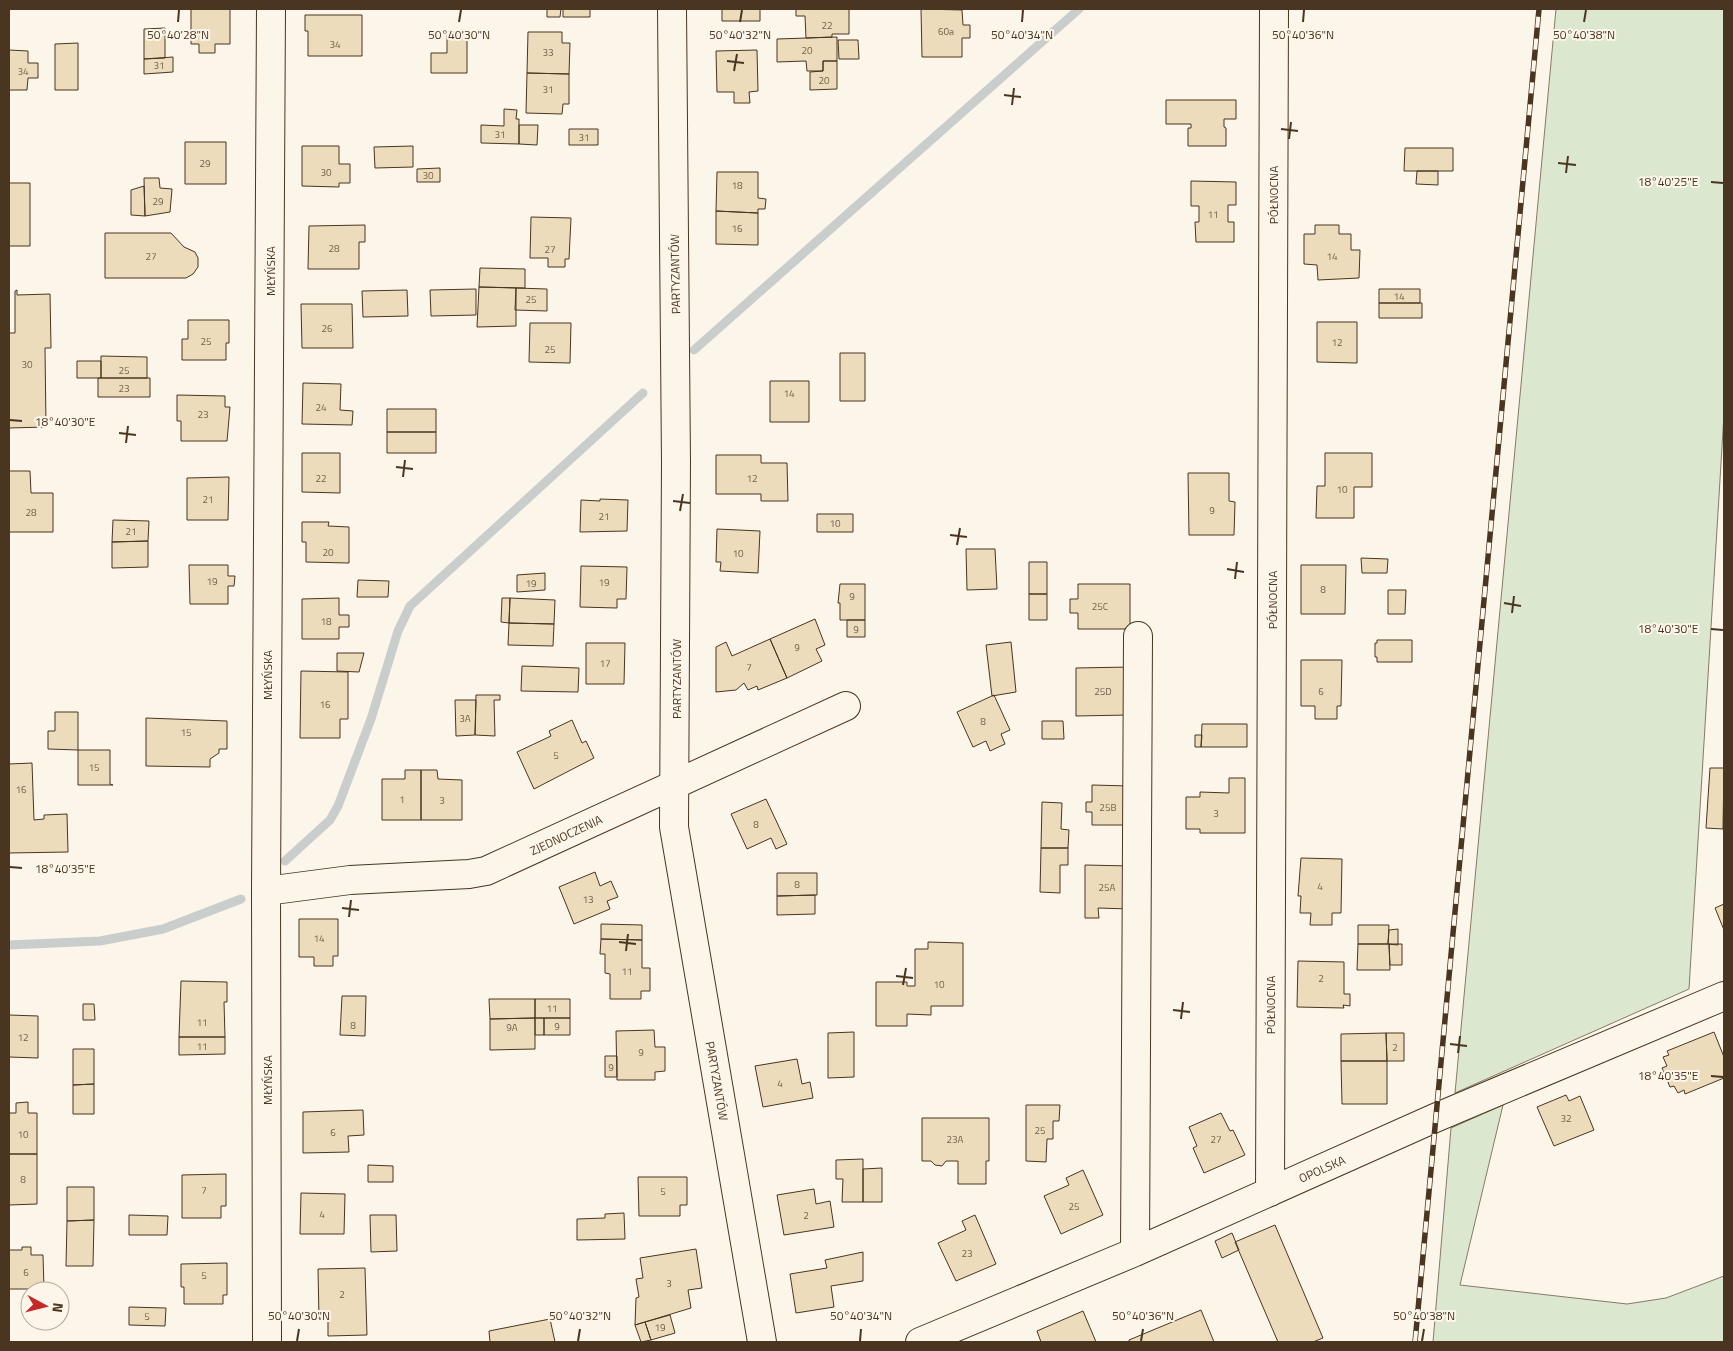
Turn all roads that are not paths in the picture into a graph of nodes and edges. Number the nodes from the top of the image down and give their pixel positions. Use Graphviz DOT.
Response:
graph roads {
  1 [pos="271,9"];
  2 [pos="672,9"];
  3 [pos="1274,9"];
  4 [pos="1138,636"];
  5 [pos="846,706"];
  6 [pos="673,786"];
  7 [pos="266,891"];
  8 [pos="1724,996"];
  9 [pos="1270,1192"];
  10 [pos="1136,1252"];
  11 [pos="267,1342"];
  12 [pos="762,1342"];
  13 [pos="920,1342"];
  1 -- 7 [label="street, MŁYŃSKA"];
  2 -- 6 [label="street, PARTYZANTÓW"];
  3 -- 9 [label="street, PÓŁNOCNA"];
  4 -- 10 [label="street"];
  5 -- 6 [label="street, ZJEDNOCZENIA"];
  6 -- 7 [label="street, ZJEDNOCZENIA"];
  6 -- 12 [label="street, PARTYZANTÓW"];
  7 -- 11 [label="street, MŁYŃSKA"];
  8 -- 9 [label="street, OPOLSKA"];
  9 -- 10 [label="street, OPOLSKA"];
  10 -- 13 [label="street, OPOLSKA"];
}
